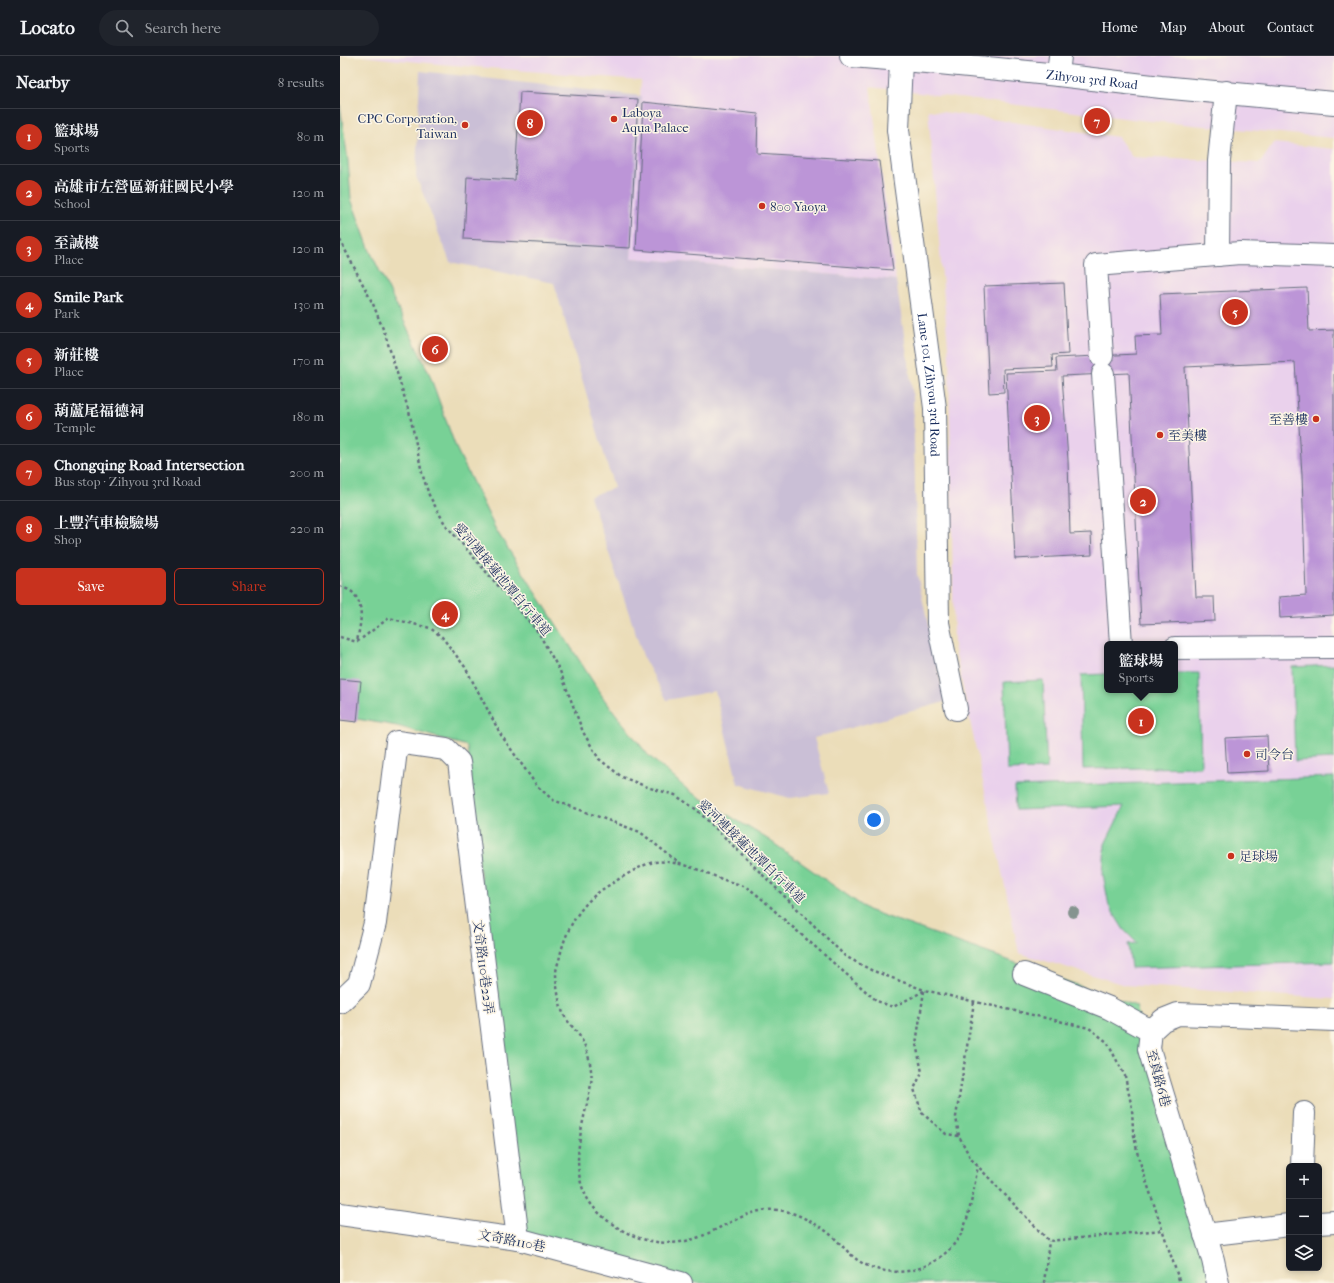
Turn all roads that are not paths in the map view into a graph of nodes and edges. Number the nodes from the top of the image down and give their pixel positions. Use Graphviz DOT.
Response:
graph roads {
  1 [pos="851,56"];
  2 [pos="901,61"];
  3 [pos="1059,65"];
  4 [pos="1226,92"];
  5 [pos="1334,103"];
  6 [pos="1218,254"];
  7 [pos="1334,256"];
  8 [pos="1121,641"];
  9 [pos="1334,647"];
  10 [pos="1178,648"];
  11 [pos="956,709"];
  12 [pos="1024,974"];
  13 [pos="340,1002"];
  14 [pos="1334,1020"];
  15 [pos="1151,1031"];
  16 [pos="1304,1112"];
  17 [pos="1302,1163"];
  18 [pos="340,1214"];
  19 [pos="1322,1222"];
  20 [pos="1334,1222"];
  21 [pos="1286,1225"];
  22 [pos="1205,1235"];
  23 [pos="518,1239"];
  24 [pos="681,1283"];
  25 [pos="1218,1283"];
  1 -- 2 [label="street, Zihyou 3rd Road"];
  2 -- 3 [label="street, Zihyou 3rd Road"];
  2 -- 11 [label="street, Lane 101, Zihyou 3rd Road"];
  3 -- 4 [label="street, Zihyou 3rd Road"];
  4 -- 5 [label="street, Zihyou 3rd Road"];
  4 -- 6 [label="street"];
  6 -- 7 [label="street"];
  6 -- 8 [label="street"];
  9 -- 10 [label="street"];
  12 -- 15 [label="street"];
  13 -- 23 [label="street, 文奇路110巷22弄"];
  14 -- 15 [label="street, 至真路6巷"];
  15 -- 22 [label="street, 至真路6巷"];
  16 -- 17 [label="street"];
  18 -- 23 [label="street, 文奇路110巷"];
  19 -- 20 [label="street"];
  21 -- 22 [label="street"];
  22 -- 25 [label="street, 至真路6巷"];
  23 -- 24 [label="street, 文奇路110巷"];
}
